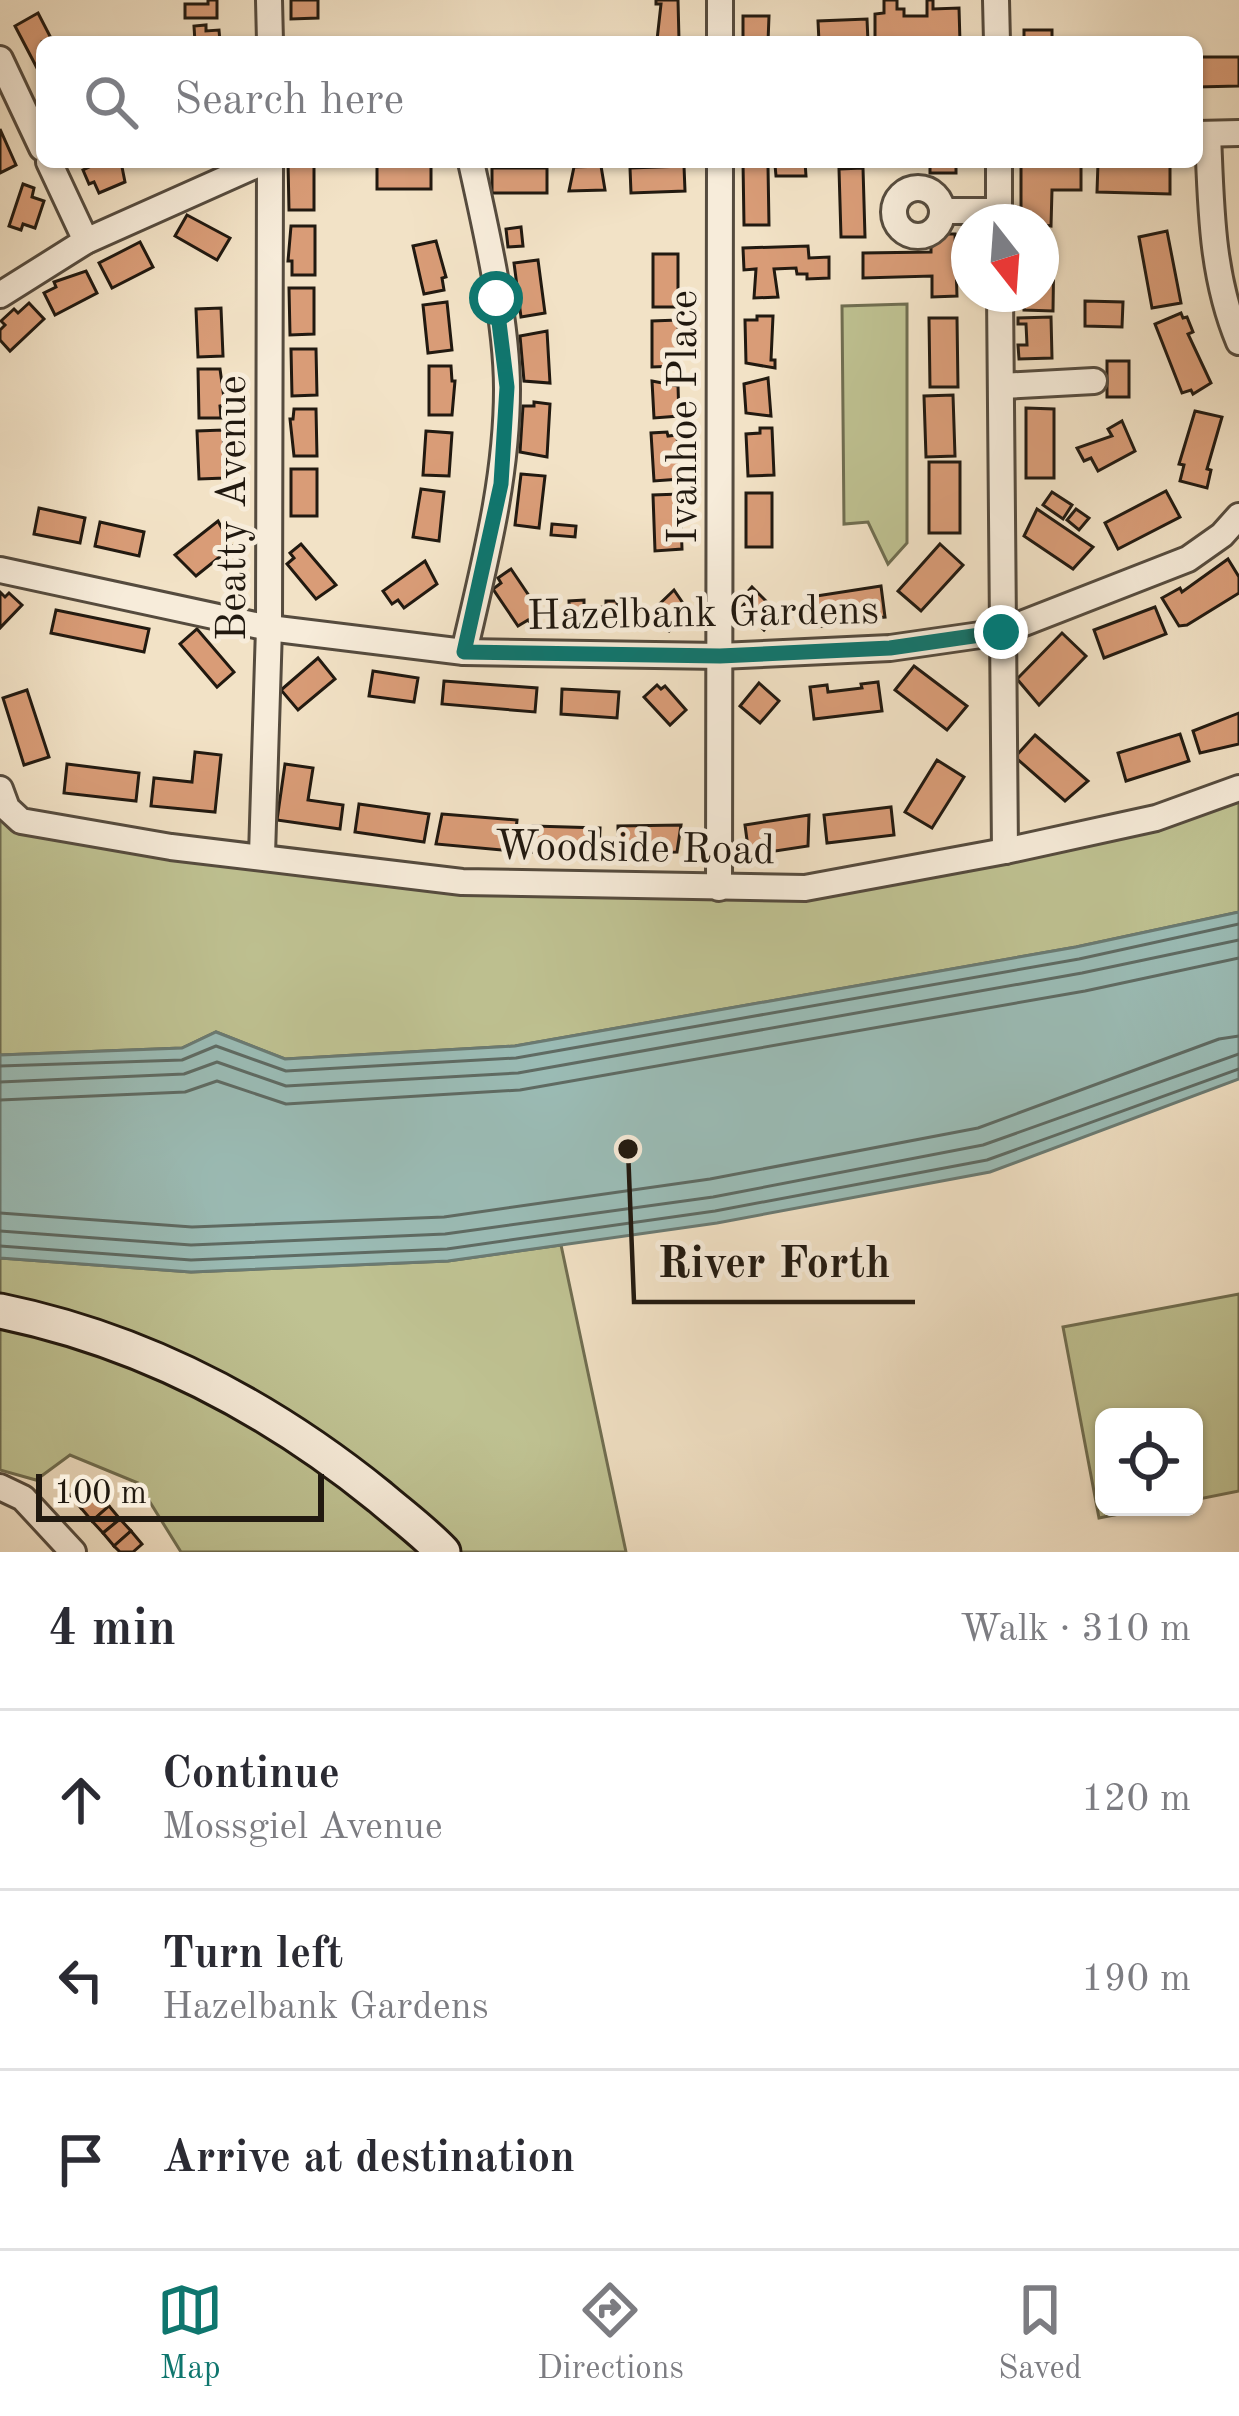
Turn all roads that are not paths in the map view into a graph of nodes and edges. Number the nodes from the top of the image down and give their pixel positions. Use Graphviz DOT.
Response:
graph roads {
  1 [pos="269,0"];
  2 [pos="720,0"];
  3 [pos="996,0"];
  4 [pos="270,36"];
  5 [pos="720,36"];
  6 [pos="997,36"];
  7 [pos="0,59"];
  8 [pos="1203,134"];
  9 [pos="1239,134"];
  10 [pos="36,135"];
  11 [pos="1203,144"];
  12 [pos="52,168"];
  13 [pos="253,168"];
  14 [pos="267,168"];
  15 [pos="472,168"];
  16 [pos="720,168"];
  17 [pos="999,168"];
  18 [pos="999,204"];
  19 [pos="943,211"];
  20 [pos="951,212"];
  21 [pos="86,241"];
  22 [pos="0,295"];
  23 [pos="1000,312"];
  24 [pos="1239,342"];
  25 [pos="1094,381"];
  26 [pos="1002,386"];
  27 [pos="1239,516"];
  28 [pos="0,570"];
  29 [pos="269,628"];
  30 [pos="1001,632"];
  31 [pos="464,652"];
  32 [pos="720,656"];
  33 [pos="1239,788"];
  34 [pos="0,789"];
  35 [pos="1005,851"];
  36 [pos="262,855"];
  37 [pos="719,888"];
  38 [pos="0,1311"];
  39 [pos="0,1487"];
  40 [pos="73,1552"];
  41 [pos="443,1552"];
  1 -- 4 [label="street"];
  2 -- 5 [label="street"];
  3 -- 6 [label="street"];
  7 -- 10 [label="street"];
  8 -- 9 [label="street"];
  11 -- 24 [label="street"];
  12 -- 21 [label="street"];
  13 -- 21 [label="street"];
  14 -- 29 [label="street, Beatty Avenue"];
  15 -- 31 [label="street"];
  16 -- 32 [label="street, Ivanhoe Place"];
  17 -- 18 [label="street"];
  19 -- 20 [label="street"];
  21 -- 22 [label="street"];
  23 -- 26 [label="street"];
  25 -- 26 [label="street"];
  26 -- 30 [label="street"];
  27 -- 30 [label="street, Hazelbank Gardens"];
  28 -- 29 [label="street, Hazelbank Gardens"];
  29 -- 31 [label="street, Hazelbank Gardens"];
  29 -- 36 [label="street, Beatty Avenue"];
  30 -- 32 [label="street, Hazelbank Gardens"];
  30 -- 35 [label="street"];
  31 -- 32 [label="street, Hazelbank Gardens"];
  32 -- 37 [label="street, Ivanhoe Place"];
  33 -- 35 [label="street, Woodside Road"];
  34 -- 36 [label="street, Woodside Road"];
  35 -- 37 [label="street, Woodside Road"];
  36 -- 37 [label="street, Woodside Road"];
  38 -- 41 [label="main road"];
  39 -- 40 [label="street"];
}
